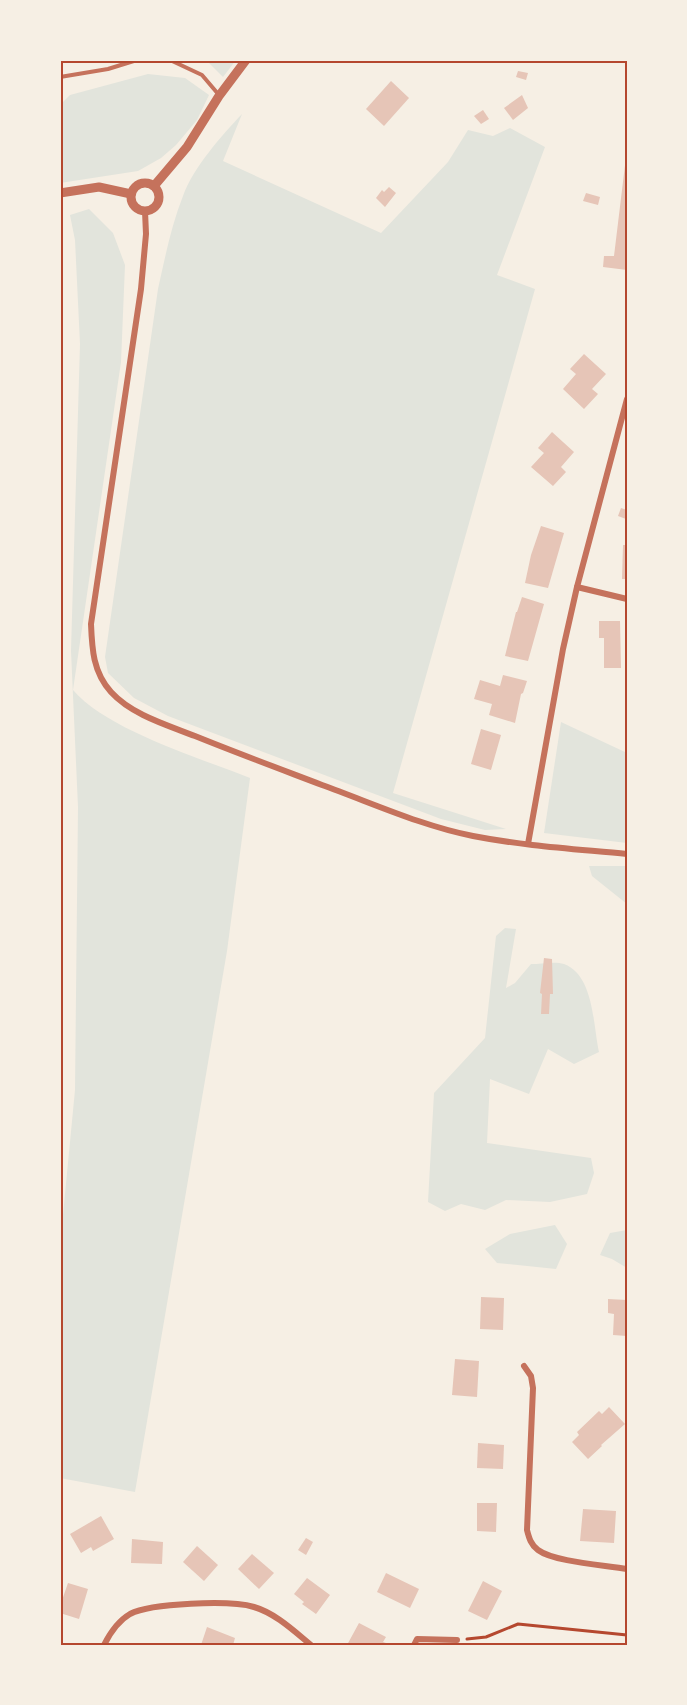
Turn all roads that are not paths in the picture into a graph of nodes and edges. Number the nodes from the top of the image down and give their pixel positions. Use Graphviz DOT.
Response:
graph roads {
  1 [pos="137,60"];
  2 [pos="170,60"];
  3 [pos="246,60"];
  4 [pos="60,78"];
  5 [pos="219,96"];
  6 [pos="154,186"];
  7 [pos="60,193"];
  8 [pos="131,194"];
  9 [pos="145,211"];
  10 [pos="627,399"];
  11 [pos="576,587"];
  12 [pos="627,599"];
  13 [pos="528,844"];
  14 [pos="627,854"];
  15 [pos="524,1366"];
  16 [pos="627,1569"];
  17 [pos="457,1640"];
  18 [pos="104,1645"];
  19 [pos="311,1645"];
  20 [pos="414,1645"];
  1 -- 4 [label="lane"];
  2 -- 5 [label="lane"];
  3 -- 5 [label="street"];
  5 -- 6 [label="street"];
  6 -- 8 [label="street"];
  6 -- 9 [label="street"];
  7 -- 8 [label="street"];
  8 -- 9 [label="street"];
  9 -- 13 [label="street"];
  10 -- 11 [label="street"];
  11 -- 12 [label="street"];
  11 -- 13 [label="street"];
  13 -- 14 [label="street"];
  15 -- 16 [label="street"];
  17 -- 20 [label="street"];
  18 -- 19 [label="street"];
}
